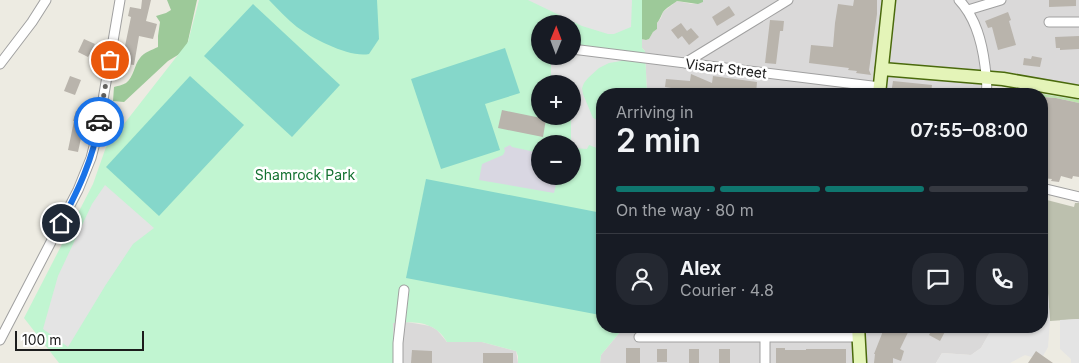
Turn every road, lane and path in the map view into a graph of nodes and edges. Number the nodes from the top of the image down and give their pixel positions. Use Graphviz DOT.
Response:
graph roads {
  1 [pos="46,0"];
  2 [pos="120,0"];
  3 [pos="788,0"];
  4 [pos="889,0"];
  5 [pos="959,0"];
  6 [pos="1002,0"];
  7 [pos="968,10"];
  8 [pos="1049,22"];
  9 [pos="1079,22"];
  10 [pos="581,49"];
  11 [pos="685,62"];
  12 [pos="0,64"];
  13 [pos="882,69"];
  14 [pos="987,78"];
  15 [pos="865,88"];
  16 [pos="879,88"];
  17 [pos="986,88"];
  18 [pos="1079,92"];
  19 [pos="1048,189"];
  20 [pos="1079,197"];
  21 [pos="404,290"];
  22 [pos="839,333"];
  23 [pos="858,333"];
  24 [pos="639,336"];
  25 [pos="765,337"];
  26 [pos="0,340"];
  27 [pos="398,363"];
  28 [pos="765,363"];
  29 [pos="860,363"];
  1 -- 12 [label="street"];
  2 -- 26 [label="street"];
  3 -- 11 [label="street"];
  4 -- 13 [label="street"];
  5 -- 7 [label="street"];
  6 -- 7 [label="street"];
  7 -- 14 [label="street"];
  8 -- 9 [label="street"];
  10 -- 11 [label="street, Visart Street"];
  11 -- 15 [label="street, Visart Street"];
  13 -- 14 [label="street"];
  13 -- 16 [label="street"];
  14 -- 17 [label="street"];
  14 -- 18 [label="street"];
  19 -- 20 [label="street"];
  21 -- 27 [label="street"];
  22 -- 25 [label="street"];
  23 -- 29 [label="street"];
  24 -- 25 [label="street"];
  25 -- 28 [label="street"];
}
